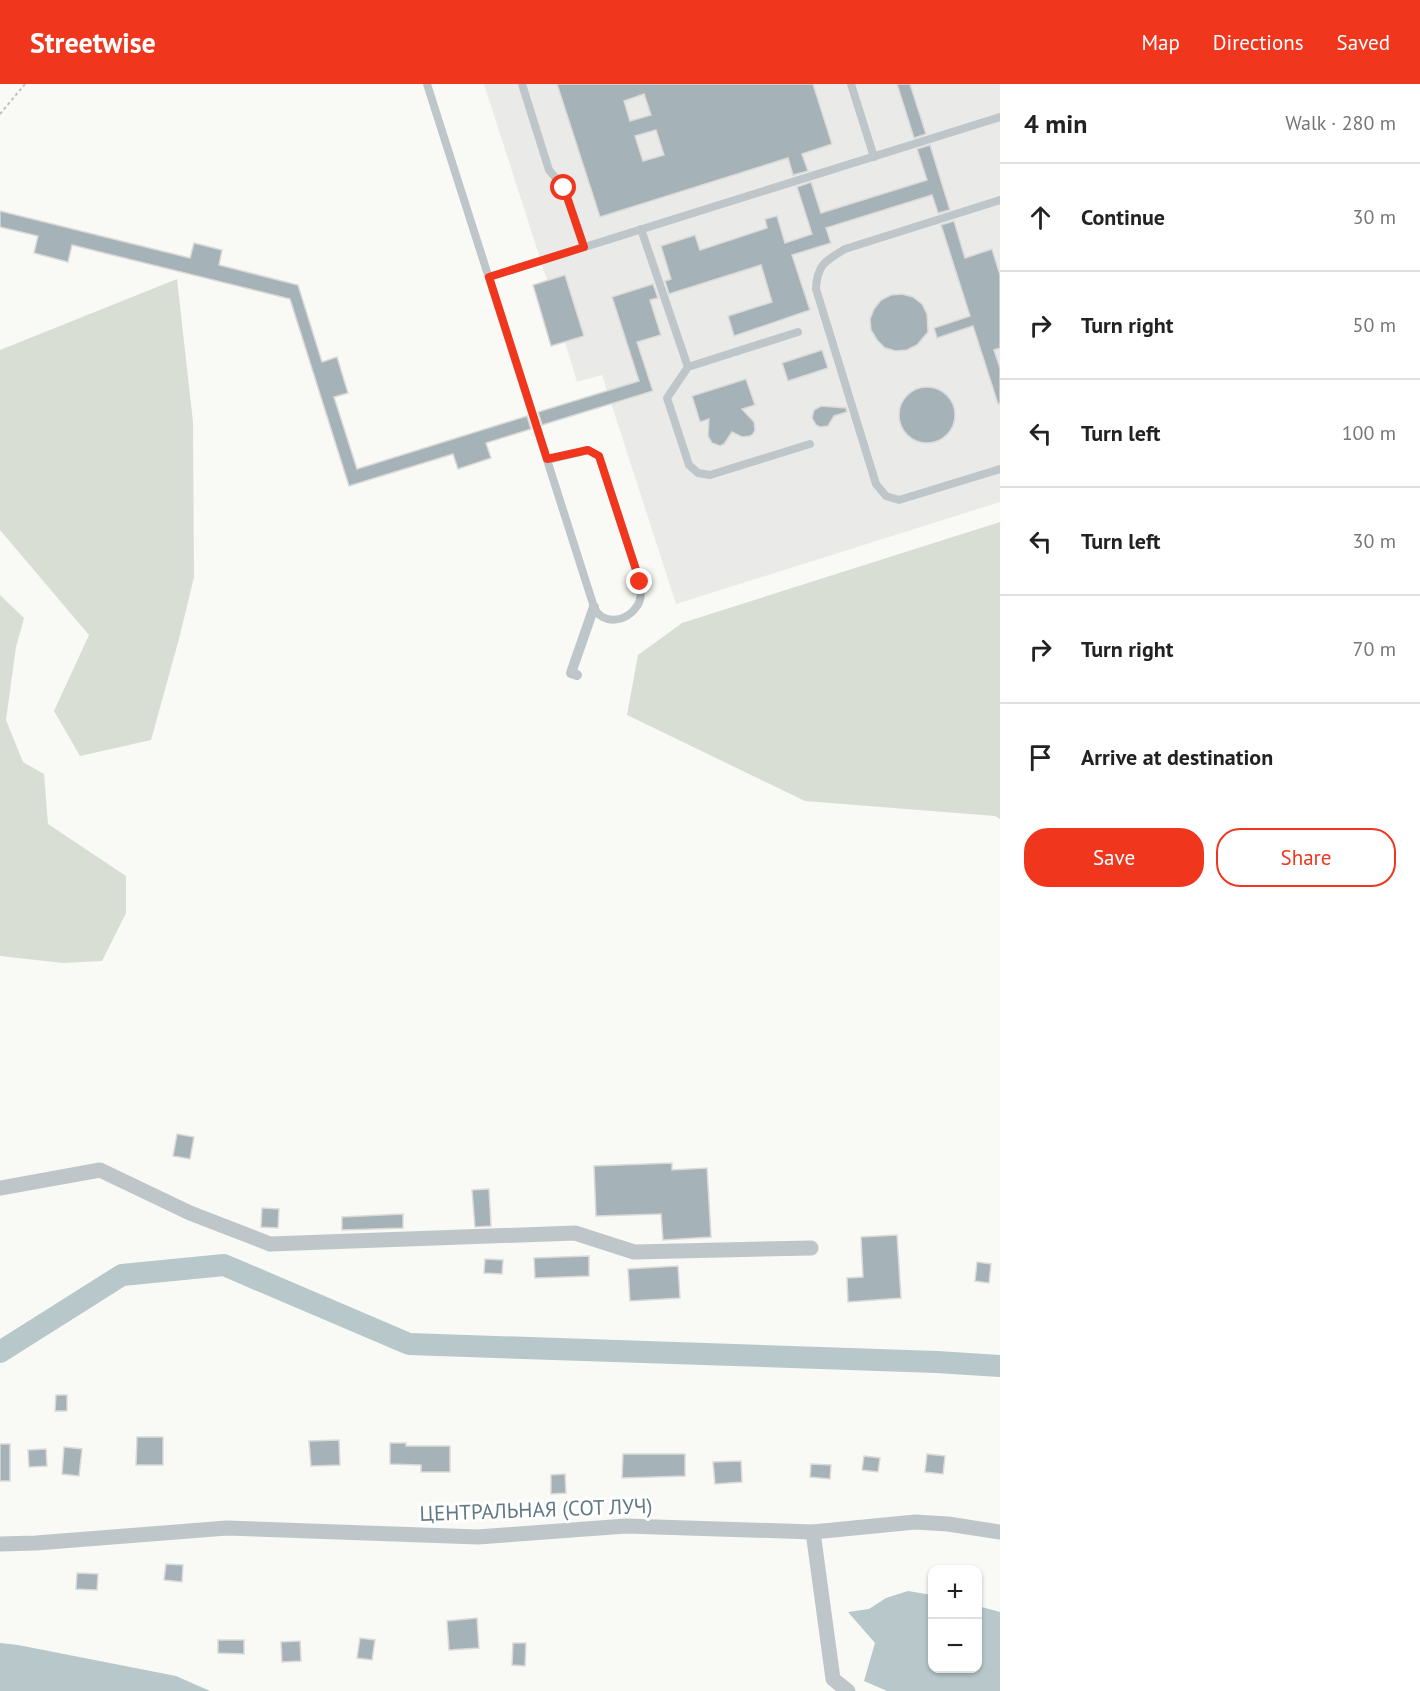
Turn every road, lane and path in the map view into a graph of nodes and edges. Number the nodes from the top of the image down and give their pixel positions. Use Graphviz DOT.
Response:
graph roads {
  1 [pos="25,84"];
  2 [pos="427,84"];
  3 [pos="522,84"];
  4 [pos="851,84"];
  5 [pos="0,114"];
  6 [pos="1000,117"];
  7 [pos="874,157"];
  8 [pos="1000,200"];
  9 [pos="641,230"];
  10 [pos="584,247"];
  11 [pos="489,277"];
  12 [pos="798,332"];
  13 [pos="688,367"];
  14 [pos="810,444"];
  15 [pos="547,459"];
  16 [pos="1000,469"];
  17 [pos="594,607"];
  18 [pos="577,675"];
  19 [pos="0,1188"];
  20 [pos="811,1248"];
  21 [pos="813,1532"];
  22 [pos="1000,1532"];
  23 [pos="0,1544"];
  24 [pos="848,1691"];
  1 -- 5 [label="path"];
  2 -- 11 [label="lane"];
  3 -- 10 [label="lane"];
  4 -- 7 [label="lane"];
  6 -- 7 [label="lane"];
  7 -- 9 [label="lane"];
  8 -- 16 [label="lane"];
  9 -- 10 [label="lane"];
  9 -- 13 [label="lane"];
  10 -- 11 [label="lane"];
  11 -- 15 [label="lane"];
  12 -- 13 [label="lane"];
  13 -- 14 [label="lane"];
  15 -- 17 [label="lane"];
  15 -- 17 [label="lane"];
  17 -- 18 [label="street"];
  19 -- 20 [label="street"];
  21 -- 22 [label="street, ЦЕНТРАЛЬНАЯ (СОТ ЛУЧ)"];
  21 -- 23 [label="street, ЦЕНТРАЛЬНАЯ (СОТ ЛУЧ)"];
  21 -- 24 [label="street"];
}
